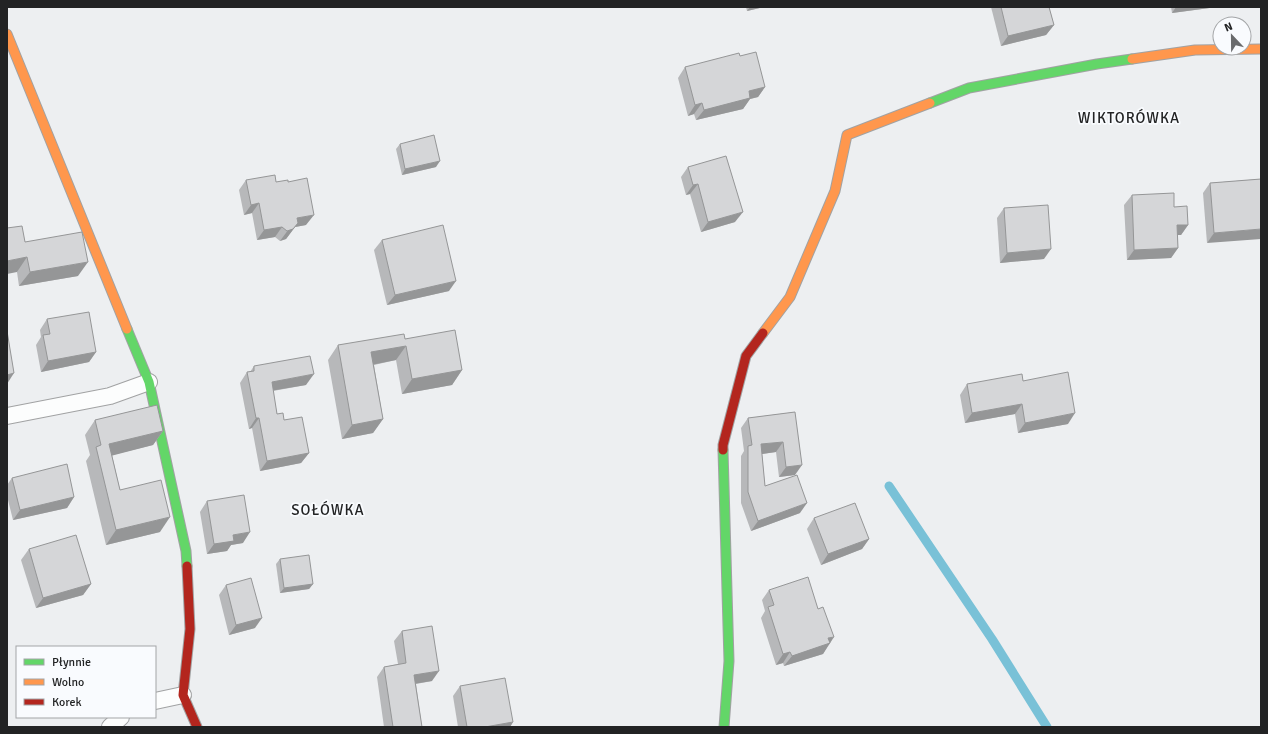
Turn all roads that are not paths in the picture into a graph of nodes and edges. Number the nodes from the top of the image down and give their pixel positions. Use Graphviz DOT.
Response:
graph roads {
  1 [pos="7,34"];
  2 [pos="1261,49"];
  3 [pos="149,382"];
  4 [pos="7,416"];
  5 [pos="183,695"];
  6 [pos="156,700"];
  7 [pos="120,718"];
  8 [pos="110,727"];
  9 [pos="197,727"];
  10 [pos="724,727"];
  1 -- 3 [label="street"];
  2 -- 10 [label="street"];
  3 -- 4 [label="lane"];
  3 -- 5 [label="street"];
  5 -- 6 [label="lane"];
  5 -- 9 [label="street"];
  7 -- 8 [label="lane"];
}
